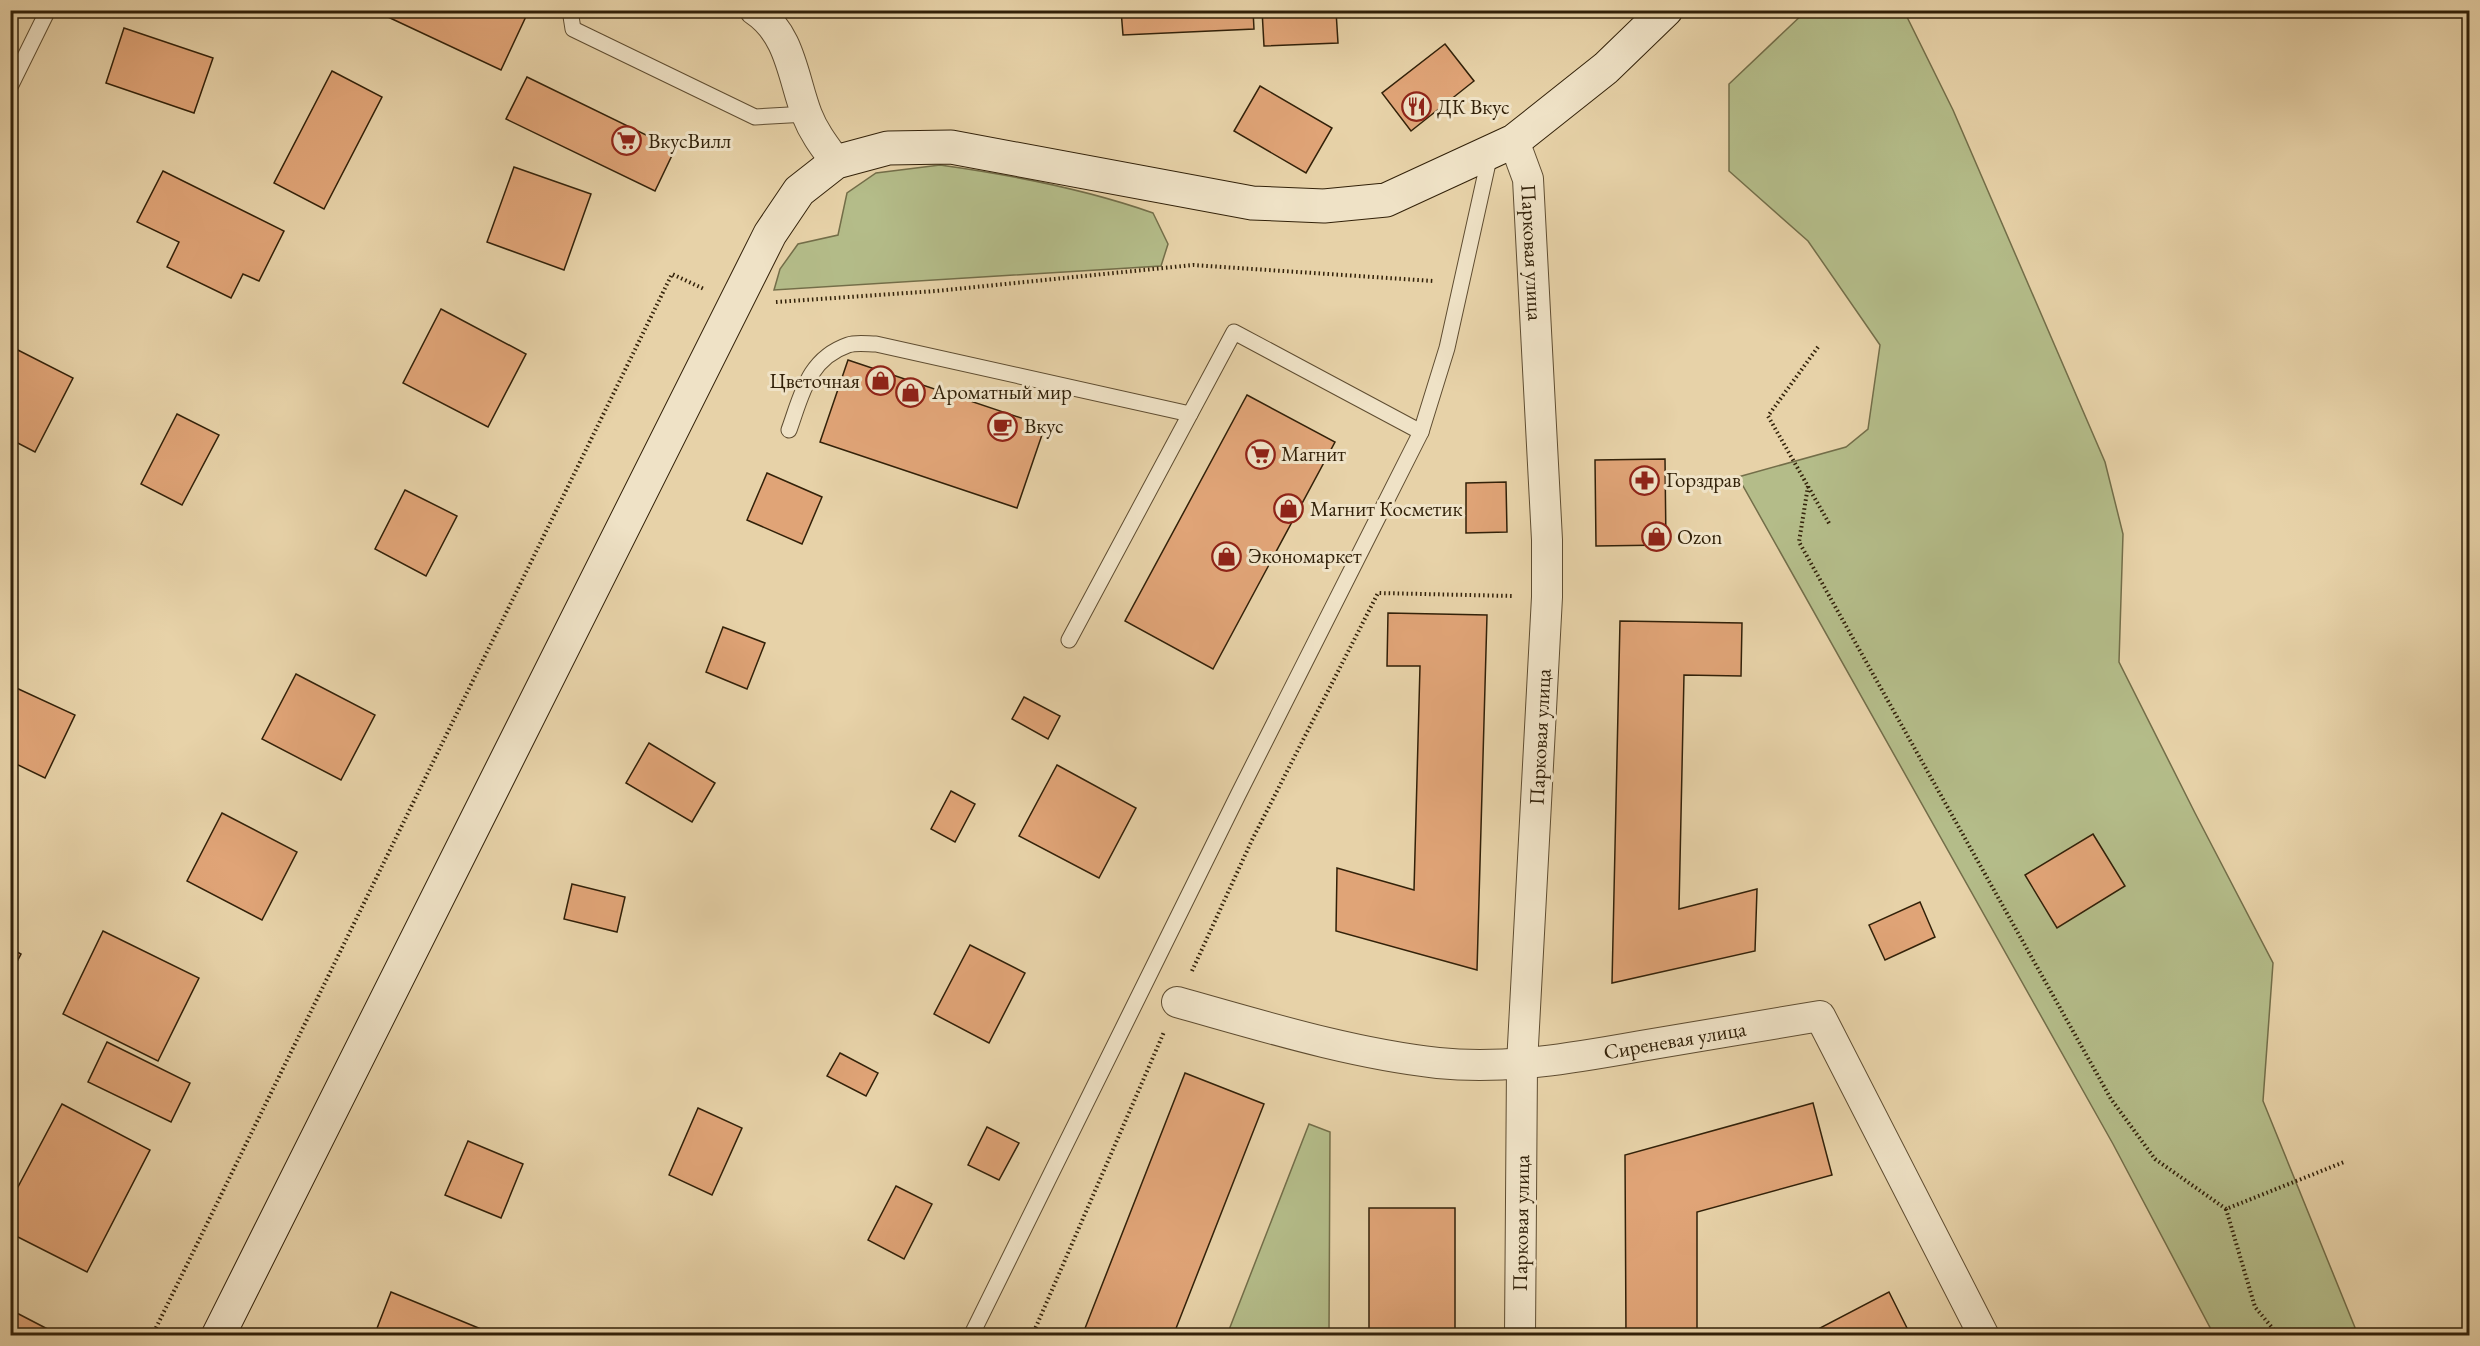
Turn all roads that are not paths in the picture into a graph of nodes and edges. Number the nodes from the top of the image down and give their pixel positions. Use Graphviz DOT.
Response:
graph roads {
  1 [pos="48,10"];
  2 [pos="570,10"];
  3 [pos="755,10"];
  4 [pos="1666,10"];
  5 [pos="10,87"];
  6 [pos="807,114"];
  7 [pos="1502,147"];
  8 [pos="836,162"];
  9 [pos="1190,414"];
  10 [pos="789,430"];
  11 [pos="1421,432"];
  12 [pos="1069,640"];
  13 [pos="1178,1002"];
  14 [pos="1522,1064"];
  15 [pos="218,1335"];
  16 [pos="971,1335"];
  17 [pos="1520,1335"];
  18 [pos="1984,1335"];
  1 -- 5 [label="lane"];
  2 -- 6 [label="lane"];
  3 -- 6 [label="street"];
  4 -- 7 [label="street"];
  6 -- 8 [label="street"];
  7 -- 8 [label="street"];
  7 -- 11 [label="lane"];
  7 -- 14 [label="street, Парковая улица"];
  8 -- 15 [label="street"];
  9 -- 10 [label="lane"];
  9 -- 11 [label="lane"];
  9 -- 12 [label="lane"];
  11 -- 16 [label="lane"];
  13 -- 14 [label="street, Сиреневая улица"];
  14 -- 17 [label="street, Парковая улица"];
  14 -- 18 [label="street, Сиреневая улица"];
}
